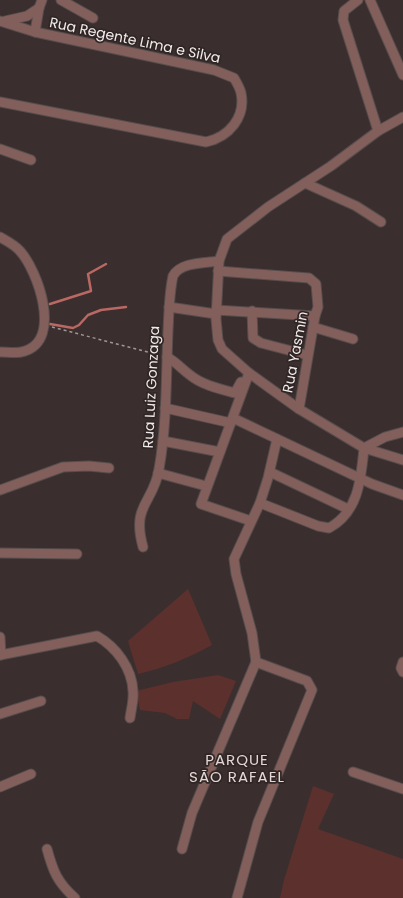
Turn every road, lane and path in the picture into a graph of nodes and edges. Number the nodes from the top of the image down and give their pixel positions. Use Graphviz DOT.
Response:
graph roads {
  1 [pos="61,0"];
  2 [pos="342,0"];
  3 [pos="358,0"];
  4 [pos="370,0"];
  5 [pos="40,4"];
  6 [pos="349,7"];
  7 [pos="93,18"];
  8 [pos="2,21"];
  9 [pos="36,32"];
  10 [pos="403,75"];
  11 [pos="0,102"];
  12 [pos="403,117"];
  13 [pos="378,131"];
  14 [pos="0,149"];
  15 [pos="31,160"];
  16 [pos="306,183"];
  17 [pos="381,222"];
  18 [pos="0,237"];
  19 [pos="219,261"];
  20 [pos="218,271"];
  21 [pos="169,307"];
  22 [pos="252,311"];
  23 [pos="216,312"];
  24 [pos="315,316"];
  25 [pos="44,325"];
  26 [pos="313,327"];
  27 [pos="353,340"];
  28 [pos="0,352"];
  29 [pos="307,355"];
  30 [pos="167,357"];
  31 [pos="248,376"];
  32 [pos="165,408"];
  33 [pos="299,409"];
  34 [pos="232,420"];
  35 [pos="403,432"];
  36 [pos="277,438"];
  37 [pos="163,440"];
  38 [pos="364,448"];
  39 [pos="220,452"];
  40 [pos="403,460"];
  41 [pos="109,468"];
  42 [pos="270,472"];
  43 [pos="158,473"];
  44 [pos="361,478"];
  45 [pos="206,486"];
  46 [pos="0,490"];
  47 [pos="403,496"];
  48 [pos="260,503"];
  49 [pos="348,510"];
  50 [pos="251,521"];
  51 [pos="143,547"];
  52 [pos="0,553"];
  53 [pos="77,554"];
  54 [pos="0,636"];
  55 [pos="1,655"];
  56 [pos="256,662"];
  57 [pos="403,662"];
  58 [pos="403,672"];
  59 [pos="41,701"];
  60 [pos="0,714"];
  61 [pos="130,718"];
  62 [pos="353,772"];
  63 [pos="31,774"];
  64 [pos="0,787"];
  65 [pos="403,790"];
  66 [pos="47,849"];
  67 [pos="182,849"];
  68 [pos="75,898"];
  69 [pos="237,898"];
  1 -- 7 [label="street"];
  2 -- 6 [label="street"];
  3 -- 6 [label="street"];
  4 -- 10 [label="street"];
  5 -- 8 [label="street"];
  5 -- 9 [label="street"];
  6 -- 13 [label="street"];
  8 -- 9 [label="street, Rua Regente Lima e Silva"];
  9 -- 11 [label="street, Rua Regente Lima e Silva"];
  12 -- 13 [label="street"];
  13 -- 16 [label="street"];
  14 -- 15 [label="street"];
  16 -- 17 [label="street"];
  16 -- 19 [label="street"];
  18 -- 25 [label="street"];
  19 -- 20 [label="street"];
  19 -- 21 [label="street, Rua Luiz Gonzaga"];
  20 -- 23 [label="street"];
  20 -- 24 [label="street, Rua Yasmin"];
  21 -- 23 [label="street"];
  21 -- 30 [label="street, Rua Luiz Gonzaga"];
  22 -- 23 [label="street"];
  22 -- 24 [label="street"];
  22 -- 29 [label="street"];
  23 -- 31 [label="street"];
  24 -- 26 [label="street, Rua Yasmin"];
  25 -- 28 [label="street"];
  25 -- 30 [label="path"];
  26 -- 27 [label="street"];
  26 -- 29 [label="street, Rua Yasmin"];
  29 -- 33 [label="street, Rua Yasmin"];
  30 -- 31 [label="street"];
  30 -- 32 [label="street, Rua Luiz Gonzaga"];
  31 -- 33 [label="street"];
  31 -- 34 [label="street"];
  32 -- 34 [label="street"];
  32 -- 37 [label="street, Rua Luiz Gonzaga"];
  33 -- 38 [label="street, Rua Yasmin"];
  34 -- 36 [label="street"];
  34 -- 39 [label="street"];
  35 -- 38 [label="street"];
  36 -- 42 [label="street"];
  36 -- 44 [label="street"];
  37 -- 39 [label="street"];
  37 -- 43 [label="street, Rua Luiz Gonzaga"];
  38 -- 40 [label="street, Rua Yasmin"];
  38 -- 44 [label="street"];
  39 -- 45 [label="street"];
  41 -- 46 [label="street"];
  42 -- 48 [label="street"];
  42 -- 49 [label="street"];
  43 -- 45 [label="street"];
  43 -- 51 [label="street, Rua Luiz Gonzaga"];
  44 -- 47 [label="street"];
  44 -- 49 [label="street"];
  45 -- 50 [label="street"];
  48 -- 49 [label="street"];
  48 -- 50 [label="street"];
  50 -- 56 [label="street"];
  52 -- 53 [label="street"];
  54 -- 55 [label="street"];
  55 -- 61 [label="street"];
  56 -- 67 [label="street"];
  56 -- 69 [label="street"];
  57 -- 58 [label="street"];
  59 -- 60 [label="street"];
  62 -- 65 [label="street"];
  63 -- 64 [label="street"];
  66 -- 68 [label="street"];
}
